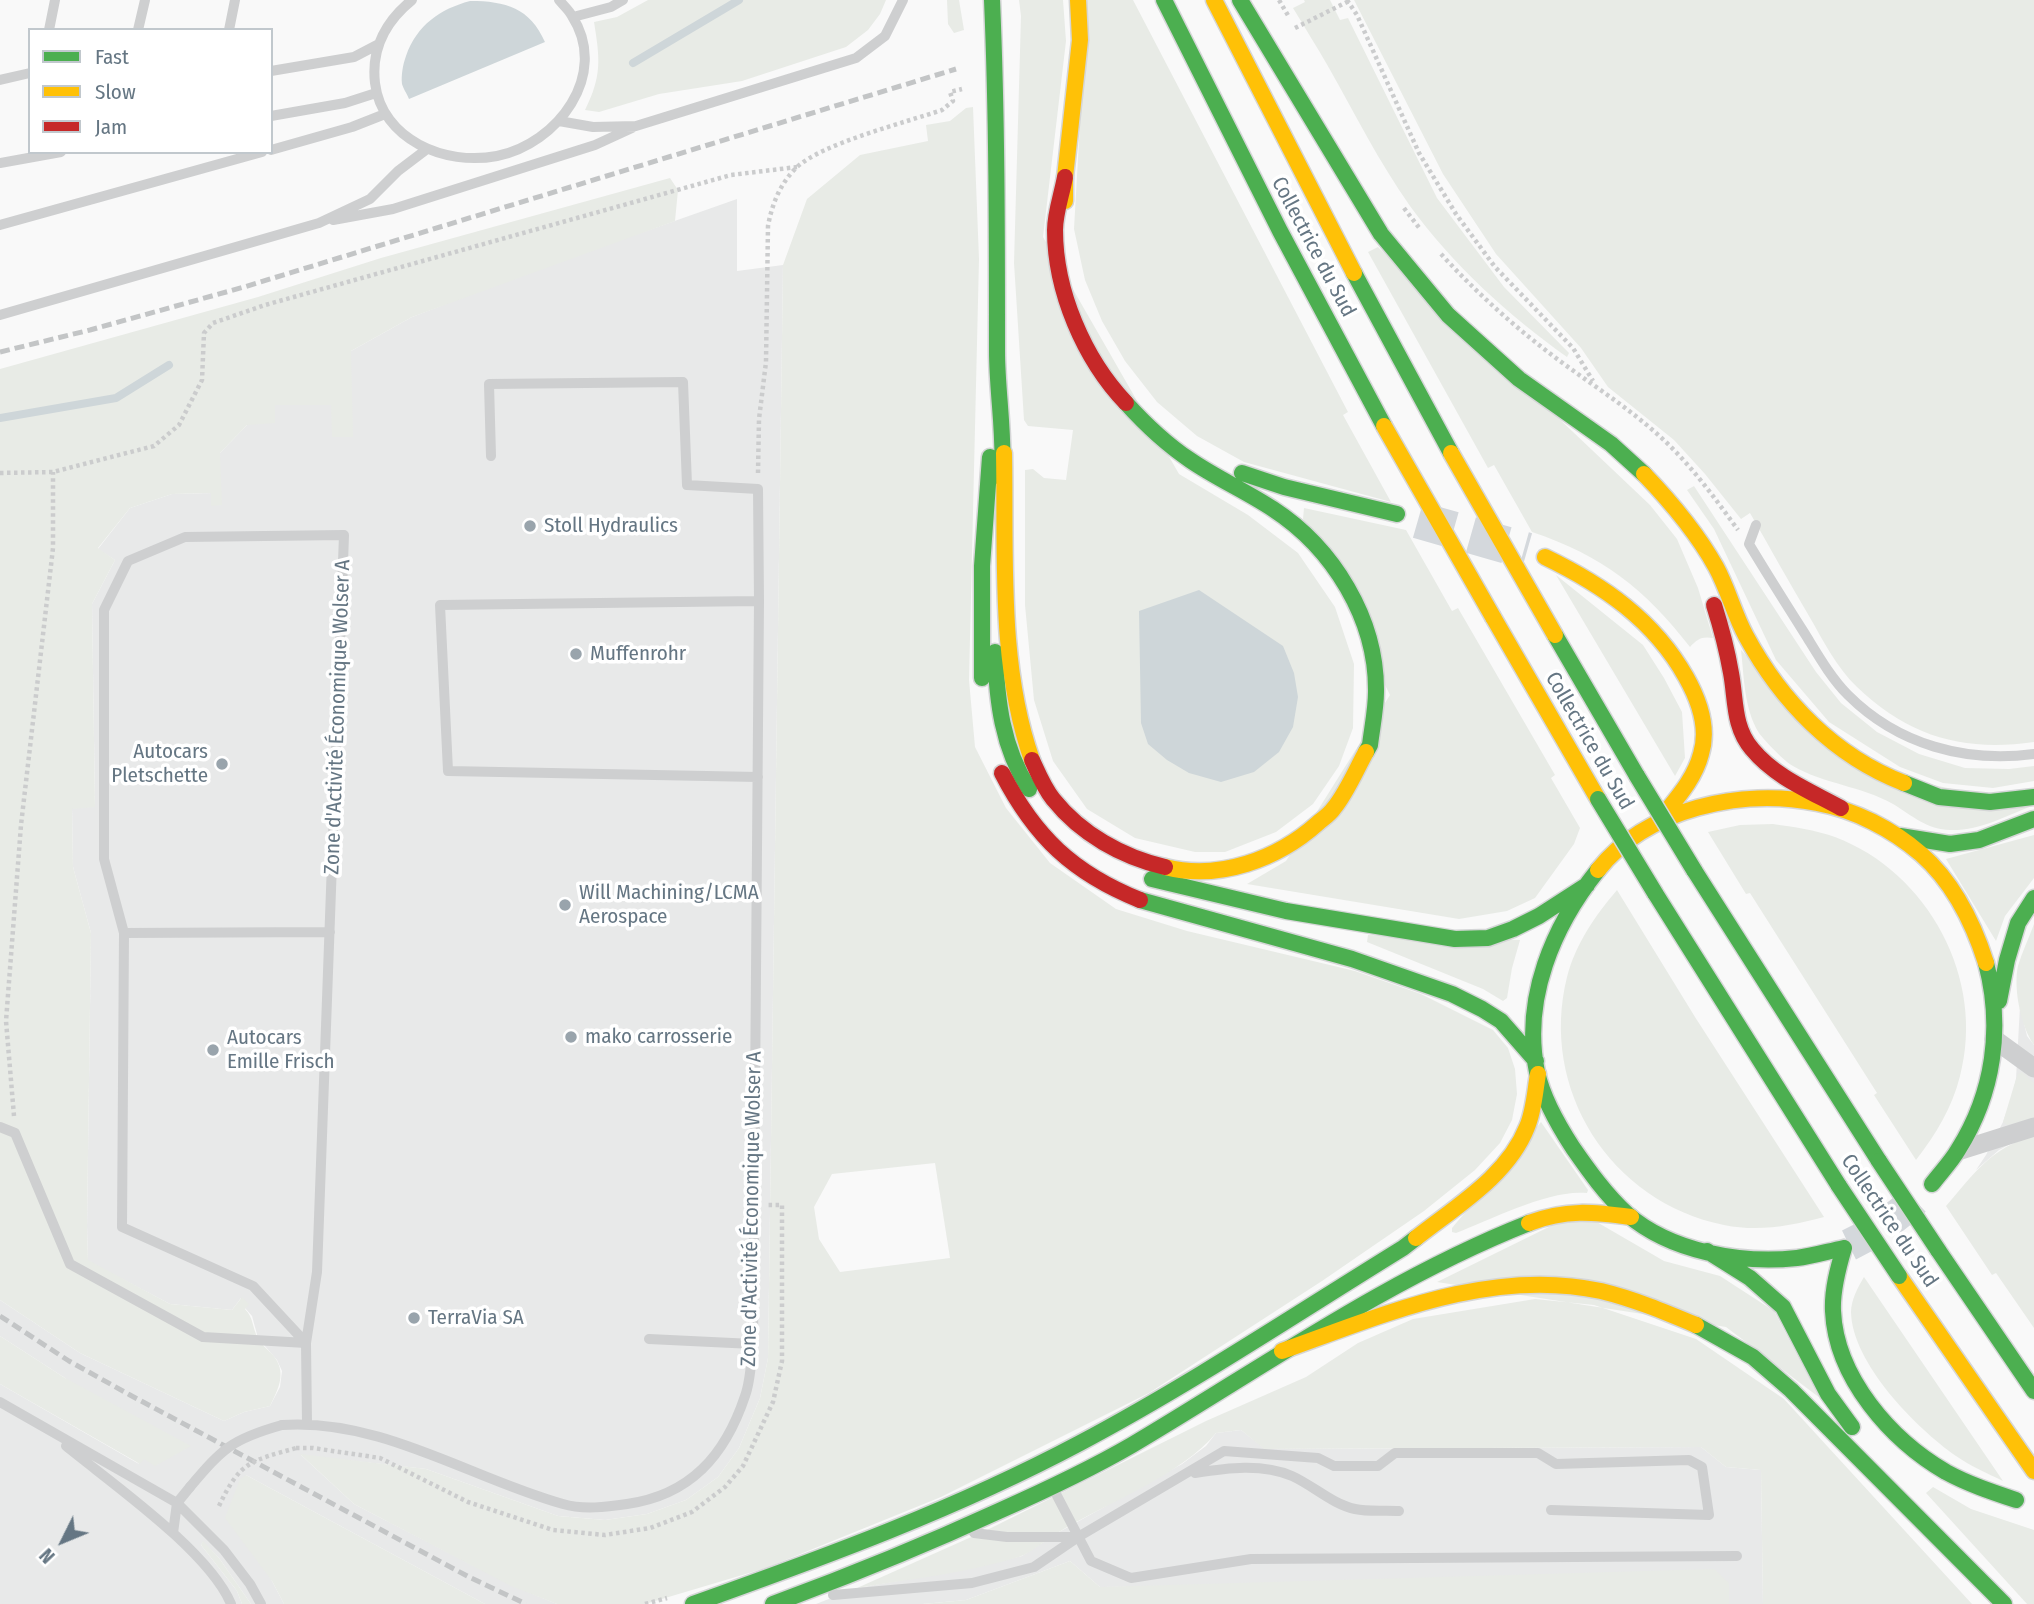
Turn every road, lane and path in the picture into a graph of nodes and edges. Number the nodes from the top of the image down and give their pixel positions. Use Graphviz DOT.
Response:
graph roads {
  1 [pos="55,0"];
  2 [pos="145,0"];
  3 [pos="235,0"];
  4 [pos="412,0"];
  5 [pos="559,0"];
  6 [pos="623,0"];
  7 [pos="903,0"];
  8 [pos="992,0"];
  9 [pos="1078,0"];
  10 [pos="1164,0"];
  11 [pos="1214,0"];
  12 [pos="1240,0"];
  13 [pos="1279,0"];
  14 [pos="1348,1"];
  15 [pos="573,17"];
  16 [pos="49,28"];
  17 [pos="138,28"];
  18 [pos="229,28"];
  19 [pos="1295,28"];
  20 [pos="1302,39"];
  21 [pos="377,45"];
  22 [pos="273,71"];
  23 [pos="28,74"];
  24 [pos="0,80"];
  25 [pos="962,89"];
  26 [pos="376,93"];
  27 [pos="385,114"];
  28 [pos="273,116"];
  29 [pos="559,121"];
  30 [pos="636,126"];
  31 [pos="273,149"];
  32 [pos="427,149"];
  33 [pos="50,154"];
  34 [pos="255,154"];
  35 [pos="0,163"];
  36 [pos="797,167"];
  37 [pos="1065,177"];
  38 [pos="1397,198"];
  39 [pos="319,223"];
  40 [pos="0,225"];
  41 [pos="1427,238"];
  42 [pos="1435,248"];
  43 [pos="0,315"];
  44 [pos="997,366"];
  45 [pos="1004,453"];
  46 [pos="491,456"];
  47 [pos="53,472"];
  48 [pos="0,473"];
  49 [pos="758,489"];
  50 [pos="1676,509"];
  51 [pos="1397,514"];
  52 [pos="1756,525"];
  53 [pos="1545,557"];
  54 [pos="759,601"];
  55 [pos="2034,754"];
  56 [pos="758,777"];
  57 [pos="2034,797"];
  58 [pos="1841,808"];
  59 [pos="2034,819"];
  60 [pos="1658,822"];
  61 [pos="1898,836"];
  62 [pos="1587,884"];
  63 [pos="2034,898"];
  64 [pos="330,932"];
  65 [pos="124,933"];
  66 [pos="1997,1013"];
  67 [pos="1994,1039"];
  68 [pos="1537,1068"];
  69 [pos="2034,1068"];
  70 [pos="0,1127"];
  71 [pos="2034,1127"];
  72 [pos="15,1133"];
  73 [pos="1958,1151"];
  74 [pos="1932,1184"];
  75 [pos="755,1205"];
  76 [pos="1632,1217"];
  77 [pos="1707,1251"];
  78 [pos="649,1339"];
  79 [pos="306,1343"];
  80 [pos="753,1343"];
  81 [pos="1282,1351"];
  82 [pos="2034,1391"];
  83 [pos="0,1402"];
  84 [pos="307,1423"];
  85 [pos="47,1430"];
  86 [pos="2034,1471"];
  87 [pos="1188,1474"];
  88 [pos="1045,1483"];
  89 [pos="2016,1500"];
  90 [pos="177,1503"];
  91 [pos="990,1503"];
  92 [pos="219,1506"];
  93 [pos="1551,1510"];
  94 [pos="1399,1511"];
  95 [pos="940,1523"];
  96 [pos="956,1525"];
  97 [pos="173,1533"];
  98 [pos="886,1534"];
  99 [pos="1078,1537"];
  100 [pos="1737,1556"];
  101 [pos="1959,1556"];
  102 [pos="668,1597"];
  103 [pos="699,1602"];
  104 [pos="778,1602"];
  105 [pos="230,1604"];
  106 [pos="261,1604"];
  107 [pos="645,1604"];
  108 [pos="2004,1604"];
  1 -- 16 [label="lane"];
  2 -- 17 [label="lane"];
  3 -- 18 [label="lane"];
  4 -- 21 [label="lane"];
  5 -- 15 [label="lane"];
  6 -- 15 [label="lane"];
  7 -- 30 [label="lane"];
  8 -- 44 [label="main road"];
  9 -- 37 [label="main road"];
  10 -- 86 [label="main road, Collectrice du Sud, bridge"];
  11 -- 82 [label="main road, Collectrice du Sud, bridge"];
  12 -- 50 [label="main road"];
  13 -- 19 [label="path"];
  14 -- 19 [label="path"];
  14 -- 42 [label="path"];
  15 -- 29 [label="lane"];
  19 -- 20 [label="path"];
  21 -- 22 [label="lane"];
  21 -- 26 [label="lane"];
  23 -- 24 [label="lane"];
  25 -- 36 [label="path"];
  26 -- 27 [label="lane"];
  26 -- 28 [label="lane"];
  27 -- 31 [label="lane"];
  27 -- 32 [label="lane"];
  29 -- 30 [label="lane"];
  29 -- 32 [label="lane"];
  30 -- 39 [label="lane"];
  32 -- 39 [label="lane"];
  33 -- 35 [label="lane"];
  34 -- 40 [label="lane"];
  36 -- 47 [label="path"];
  36 -- 49 [label="path"];
  37 -- 45 [label="main road"];
  37 -- 51 [label="main road"];
  38 -- 41 [label="path"];
  39 -- 43 [label="lane"];
  44 -- 45 [label="main road"];
  44 -- 68 [label="main road"];
  45 -- 62 [label="main road"];
  46 -- 49 [label="lane"];
  47 -- 48 [label="path"];
  47 -- 72 [label="path"];
  49 -- 54 [label="lane, Zone d'Activité Économique Wolser A"];
  50 -- 57 [label="main road"];
  50 -- 58 [label="main road"];
  52 -- 55 [label="lane"];
  53 -- 60 [label="main road"];
  54 -- 56 [label="lane, Zone d'Activité Économique Wolser A"];
  54 -- 56 [label="lane"];
  56 -- 75 [label="lane, Zone d'Activité Économique Wolser A"];
  58 -- 60 [label="main road"];
  58 -- 61 [label="main road"];
  59 -- 61 [label="main road"];
  60 -- 62 [label="main road"];
  61 -- 66 [label="main road"];
  62 -- 68 [label="main road"];
  63 -- 66 [label="main road"];
  64 -- 65 [label="lane"];
  64 -- 65 [label="lane, Zone d'Activité Économique Wolser A"];
  64 -- 79 [label="lane, Zone d'Activité Économique Wolser A"];
  65 -- 79 [label="lane, Zone d'Activité Économique Wolser A"];
  66 -- 67 [label="main road"];
  67 -- 69 [label="street"];
  67 -- 73 [label="main road"];
  68 -- 76 [label="main road"];
  68 -- 98 [label="main road"];
  70 -- 72 [label="lane"];
  71 -- 73 [label="street"];
  72 -- 79 [label="lane"];
  73 -- 74 [label="main road"];
  75 -- 80 [label="lane, Zone d'Activité Économique Wolser A"];
  75 -- 92 [label="path, bridge"];
  76 -- 77 [label="main road"];
  76 -- 81 [label="main road"];
  77 -- 89 [label="main road"];
  77 -- 101 [label="main road"];
  78 -- 80 [label="lane"];
  79 -- 84 [label="lane, Zone d'Activité Économique Wolser A"];
  80 -- 84 [label="lane, Zone d'Activité Économique Wolser A"];
  81 -- 88 [label="main road"];
  81 -- 101 [label="main road"];
  83 -- 85 [label="lane"];
  84 -- 90 [label="lane, Zone d'Activité Économique Wolser A, bridge"];
  85 -- 90 [label="lane"];
  85 -- 97 [label="lane"];
  87 -- 93 [label="lane"];
  87 -- 94 [label="lane"];
  87 -- 99 [label="lane"];
  88 -- 96 [label="main road"];
  88 -- 99 [label="lane"];
  90 -- 97 [label="lane"];
  90 -- 106 [label="lane"];
  91 -- 96 [label="lane"];
  95 -- 98 [label="lane"];
  96 -- 99 [label="lane"];
  96 -- 104 [label="main road"];
  97 -- 105 [label="lane"];
  98 -- 103 [label="main road"];
  99 -- 100 [label="lane"];
  99 -- 104 [label="lane"];
  101 -- 108 [label="main road"];
  102 -- 107 [label="path"];
}
